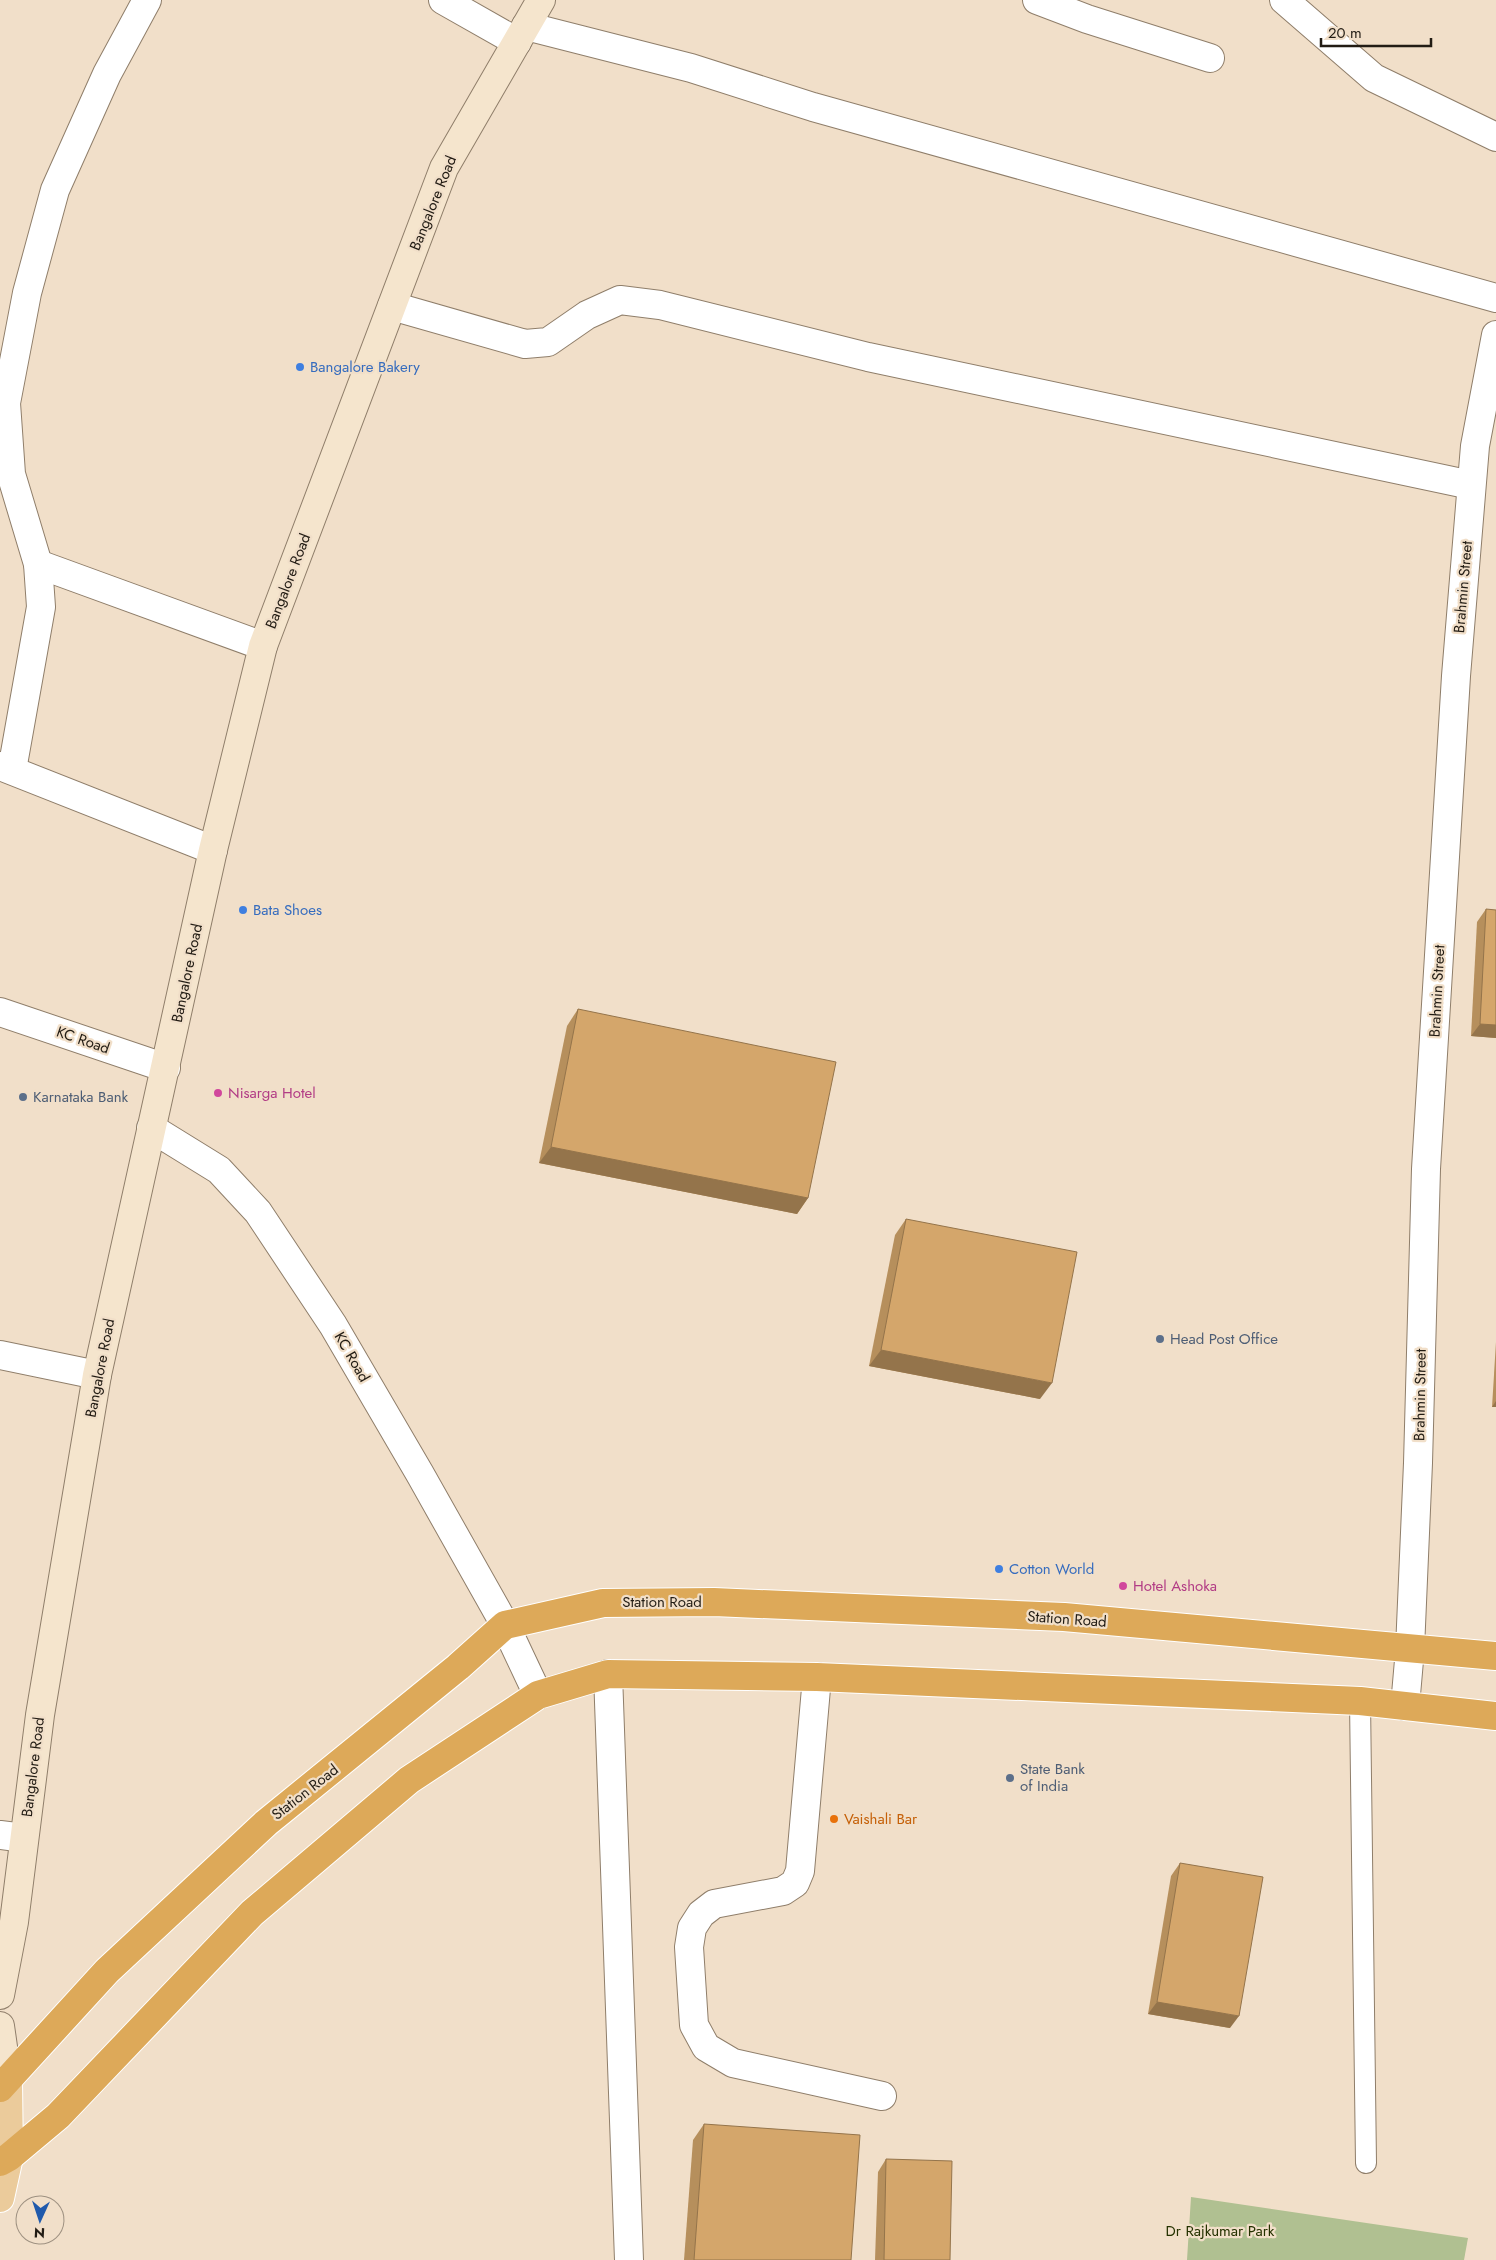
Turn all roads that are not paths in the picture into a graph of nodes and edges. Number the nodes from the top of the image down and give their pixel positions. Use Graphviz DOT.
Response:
graph roads {
  1 [pos="147,0"];
  2 [pos="443,0"];
  3 [pos="541,0"];
  4 [pos="1037,0"];
  5 [pos="1284,0"];
  6 [pos="521,34"];
  7 [pos="1210,58"];
  8 [pos="1496,137"];
  9 [pos="1496,298"];
  10 [pos="392,306"];
  11 [pos="1496,338"];
  12 [pos="1472,485"];
  13 [pos="38,564"];
  14 [pos="263,646"];
  15 [pos="6,768"];
  16 [pos="213,850"];
  17 [pos="0,1012"];
  18 [pos="166,1068"];
  19 [pos="151,1128"];
  20 [pos="0,1355"];
  21 [pos="97,1375"];
  22 [pos="505,1625"];
  23 [pos="1410,1649"];
  24 [pos="1496,1656"];
  25 [pos="608,1674"];
  26 [pos="817,1677"];
  27 [pos="538,1695"];
  28 [pos="1360,1701"];
  29 [pos="1405,1706"];
  30 [pos="1496,1716"];
  31 [pos="12,1836"];
  32 [pos="0,1996"];
  33 [pos="0,2026"];
  34 [pos="4,2085"];
  35 [pos="882,2096"];
  36 [pos="5,2160"];
  37 [pos="1366,2163"];
  38 [pos="0,2198"];
  39 [pos="629,2260"];
  1 -- 13 [label="street"];
  2 -- 6 [label="street"];
  3 -- 6 [label="street, Bangalore Road"];
  4 -- 7 [label="street"];
  5 -- 8 [label="street"];
  6 -- 9 [label="street"];
  6 -- 10 [label="street, Bangalore Road"];
  10 -- 12 [label="street"];
  10 -- 14 [label="street, Bangalore Road"];
  11 -- 12 [label="street, Brahmin Street"];
  12 -- 23 [label="street, Brahmin Street"];
  13 -- 14 [label="street"];
  13 -- 15 [label="street"];
  14 -- 16 [label="street, Bangalore Road"];
  15 -- 16 [label="street"];
  16 -- 18 [label="street, Bangalore Road"];
  17 -- 18 [label="street, KC Road"];
  18 -- 19 [label="street, Bangalore Road"];
  19 -- 21 [label="street, Bangalore Road"];
  19 -- 22 [label="street, KC Road"];
  20 -- 21 [label="street"];
  21 -- 31 [label="street, Bangalore Road"];
  22 -- 23 [label="highway, Station Road"];
  22 -- 27 [label="street, KC Road"];
  22 -- 34 [label="highway, Station Road"];
  23 -- 24 [label="highway, Station Road"];
  23 -- 29 [label="street, Brahmin Street"];
  25 -- 26 [label="highway"];
  25 -- 27 [label="highway"];
  25 -- 39 [label="street"];
  26 -- 28 [label="highway"];
  26 -- 35 [label="street"];
  27 -- 36 [label="highway"];
  28 -- 29 [label="highway"];
  28 -- 37 [label="lane"];
  29 -- 30 [label="highway"];
  31 -- 32 [label="street, Bangalore Road"];
  33 -- 34 [label="street"];
  34 -- 36 [label="main road"];
  36 -- 38 [label="main road"];
}
